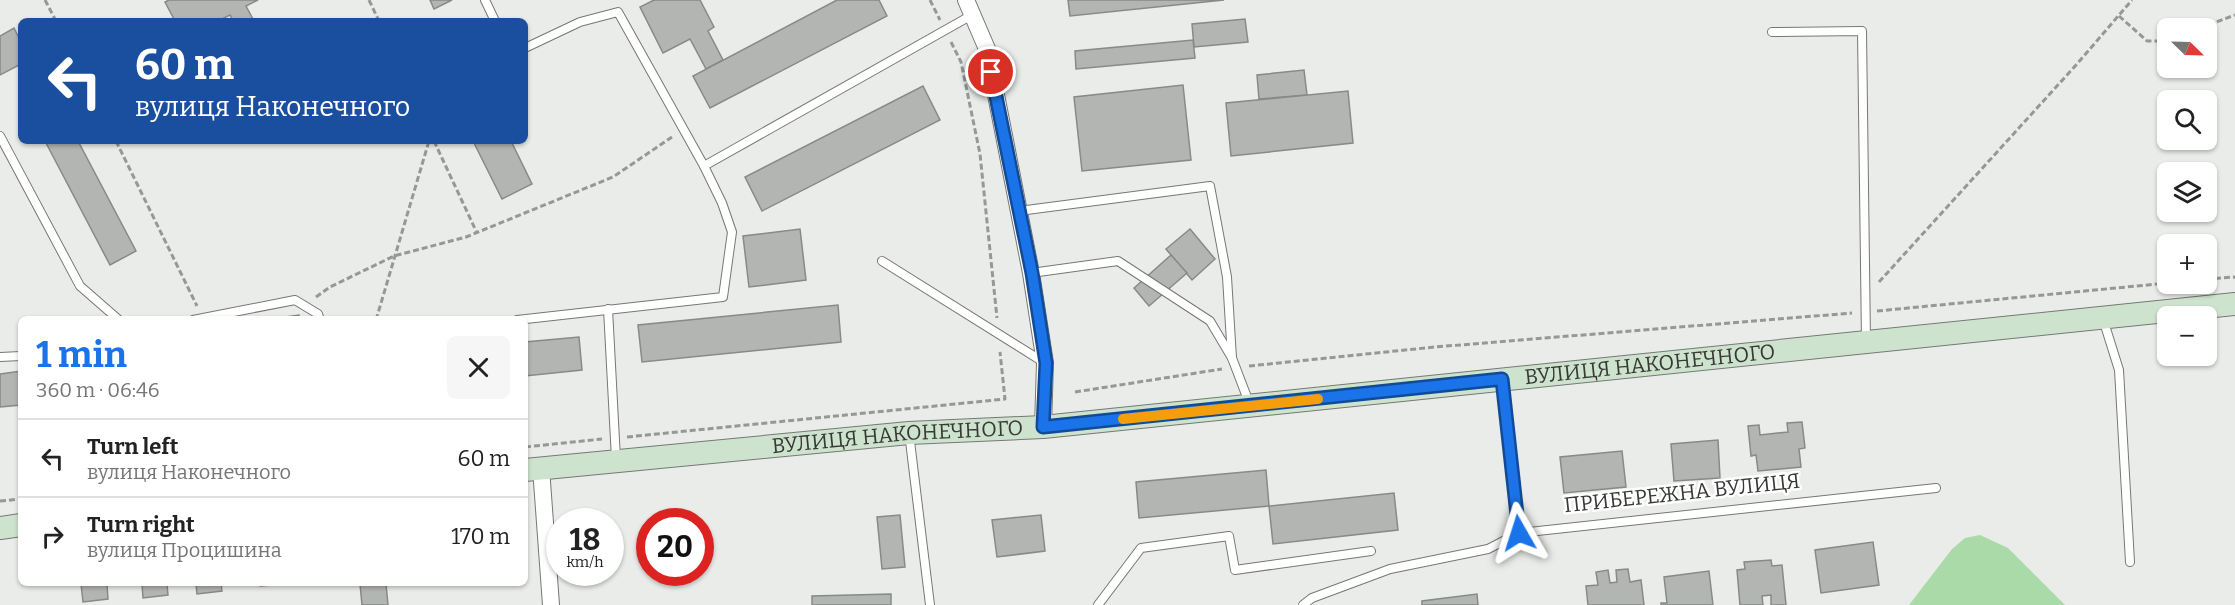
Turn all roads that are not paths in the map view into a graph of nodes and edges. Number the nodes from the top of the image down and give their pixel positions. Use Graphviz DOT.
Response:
graph roads {
  1 [pos="485,0"];
  2 [pos="969,8"];
  3 [pos="494,18"];
  4 [pos="1772,32"];
  5 [pos="528,47"];
  6 [pos="0,136"];
  7 [pos="704,166"];
  8 [pos="1019,210"];
  9 [pos="882,261"];
  10 [pos="1032,273"];
  11 [pos="2235,304"];
  12 [pos="608,309"];
  13 [pos="114,316"];
  14 [pos="207,316"];
  15 [pos="319,316"];
  16 [pos="2103,318"];
  17 [pos="528,319"];
  18 [pos="1866,342"];
  19 [pos="18,356"];
  20 [pos="0,357"];
  21 [pos="1232,358"];
  22 [pos="1046,363"];
  23 [pos="1502,379"];
  24 [pos="1250,407"];
  25 [pos="1043,427"];
  26 [pos="909,433"];
  27 [pos="616,461"];
  28 [pos="533,469"];
  29 [pos="1936,488"];
  30 [pos="18,525"];
  31 [pos="0,528"];
  32 [pos="1519,533"];
  33 [pos="1371,550"];
  34 [pos="2130,562"];
  35 [pos="551,605"];
  36 [pos="930,605"];
  37 [pos="1098,605"];
  38 [pos="1303,605"];
  1 -- 3 [label="lane"];
  2 -- 7 [label="lane"];
  2 -- 8 [label="street"];
  4 -- 18 [label="lane"];
  5 -- 7 [label="lane"];
  6 -- 13 [label="lane"];
  7 -- 12 [label="lane"];
  8 -- 10 [label="street"];
  8 -- 21 [label="lane"];
  9 -- 22 [label="lane"];
  10 -- 21 [label="lane"];
  10 -- 22 [label="street"];
  11 -- 16 [label="street, ВУЛИЦЯ НАКОНЕЧНОГО"];
  12 -- 17 [label="lane"];
  12 -- 27 [label="lane"];
  14 -- 15 [label="lane"];
  16 -- 18 [label="street, ВУЛИЦЯ НАКОНЕЧНОГО"];
  16 -- 34 [label="lane"];
  18 -- 23 [label="street, ВУЛИЦЯ НАКОНЕЧНОГО"];
  19 -- 20 [label="lane"];
  21 -- 24 [label="lane"];
  22 -- 25 [label="street"];
  23 -- 24 [label="street, ВУЛИЦЯ НАКОНЕЧНОГО"];
  23 -- 32 [label="lane"];
  24 -- 25 [label="street, ВУЛИЦЯ НАКОНЕЧНОГО"];
  25 -- 26 [label="street, ВУЛИЦЯ НАКОНЕЧНОГО"];
  26 -- 27 [label="street, ВУЛИЦЯ НАКОНЕЧНОГО"];
  26 -- 36 [label="lane"];
  27 -- 28 [label="street, ВУЛИЦЯ НАКОНЕЧНОГО"];
  28 -- 35 [label="street"];
  29 -- 32 [label="lane, ПРИБЕРЕЖНА ВУЛИЦЯ"];
  30 -- 31 [label="street"];
  32 -- 38 [label="lane, ПРИБЕРЕЖНА ВУЛИЦЯ"];
  33 -- 37 [label="lane"];
}
